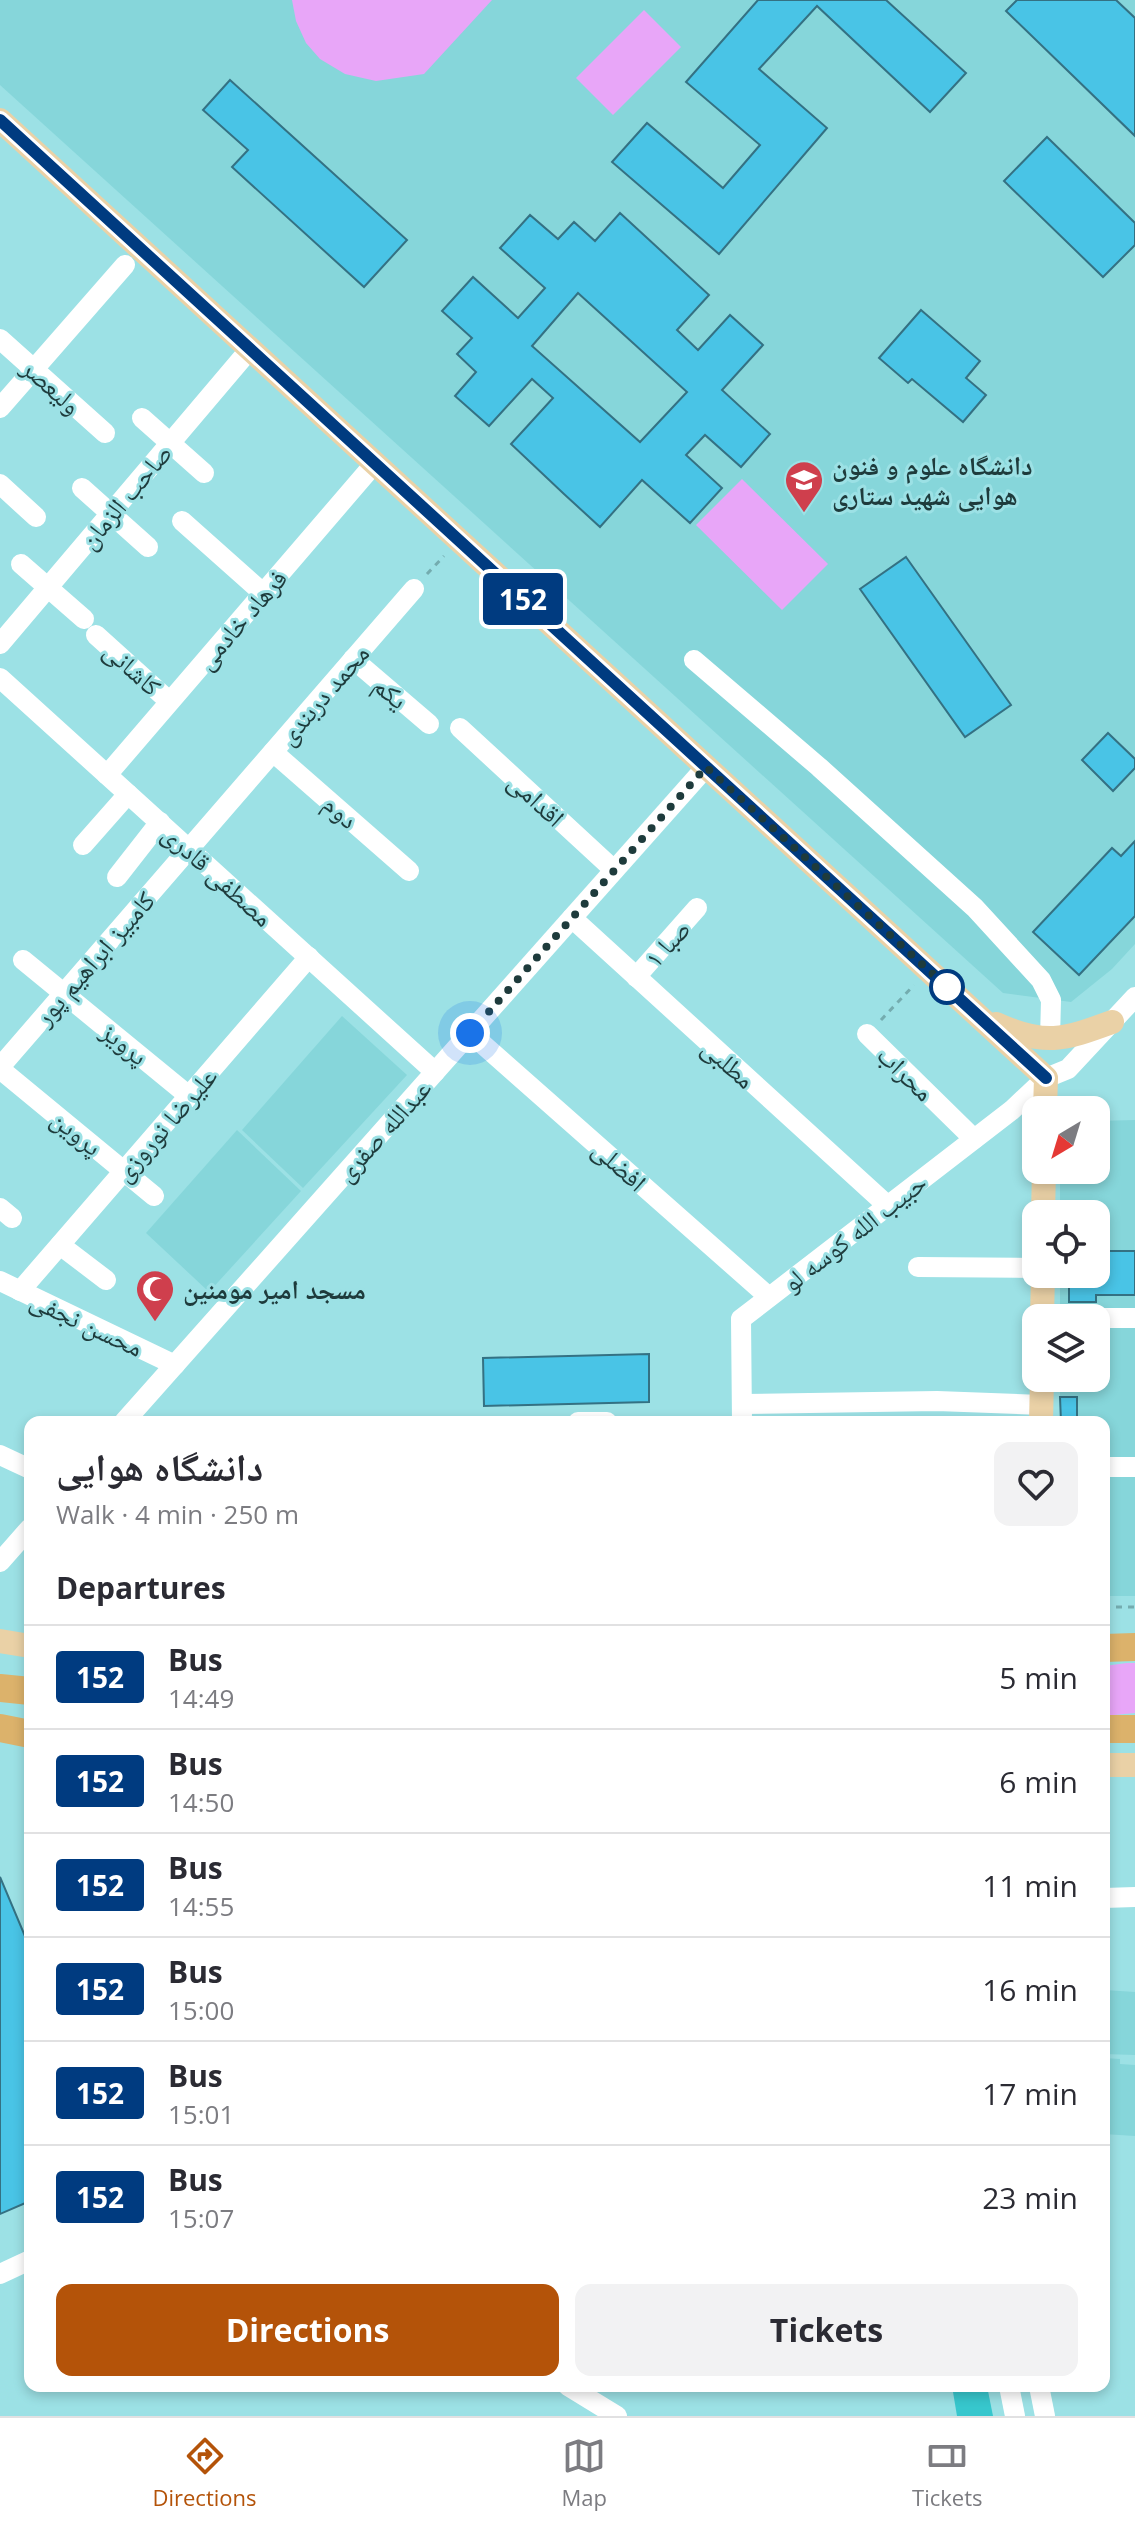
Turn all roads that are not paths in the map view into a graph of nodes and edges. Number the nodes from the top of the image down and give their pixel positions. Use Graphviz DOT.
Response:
graph roads {
  1 [pos="0,120"];
  2 [pos="125,265"];
  3 [pos="0,339"];
  4 [pos="250,349"];
  5 [pos="34,369"];
  6 [pos="0,408"];
  7 [pos="142,418"];
  8 [pos="105,433"];
  9 [pos="171,442"];
  10 [pos="375,463"];
  11 [pos="204,473"];
  12 [pos="0,484"];
  13 [pos="82,488"];
  14 [pos="111,514"];
  15 [pos="36,517"];
  16 [pos="182,521"];
  17 [pos="148,547"];
  18 [pos="21,564"];
  19 [pos="47,588"];
  20 [pos="414,589"];
  21 [pos="264,594"];
  22 [pos="0,644"];
  23 [pos="353,659"];
  24 [pos="694,660"];
  25 [pos="0,678"];
  26 [pos="169,701"];
  27 [pos="429,724"];
  28 [pos="460,728"];
  29 [pos="273,752"];
  30 [pos="706,767"];
  31 [pos="107,775"];
  32 [pos="128,794"];
  33 [pos="160,822"];
  34 [pos="83,845"];
  35 [pos="189,849"];
  36 [pos="614,870"];
  37 [pos="409,871"];
  38 [pos="117,877"];
  39 [pos="697,908"];
  40 [pos="572,918"];
  41 [pos="309,957"];
  42 [pos="23,960"];
  43 [pos="636,977"];
  44 [pos="64,993"];
  45 [pos="1135,997"];
  46 [pos="980,1017"];
  47 [pos="1112,1022"];
  48 [pos="470,1033"];
  49 [pos="867,1034"];
  50 [pos="1050,1039"];
  51 [pos="0,1068"];
  52 [pos="435,1072"];
  53 [pos="1046,1078"];
  54 [pos="189,1096"];
  55 [pos="1045,1096"];
  56 [pos="974,1139"];
  57 [pos="124,1171"];
  58 [pos="154,1196"];
  59 [pos="888,1206"];
  60 [pos="60,1245"];
  61 [pos="918,1267"];
  62 [pos="1022,1268"];
  63 [pos="106,1280"];
  64 [pos="0,1281"];
  65 [pos="20,1291"];
  66 [pos="769,1297"];
  67 [pos="1110,1318"];
  68 [pos="1135,1318"];
  69 [pos="175,1365"];
  70 [pos="1042,1392"];
  71 [pos="742,1413"];
  72 [pos="1041,1414"];
  73 [pos="129,1416"];
  74 [pos="0,1455"];
  75 [pos="24,1466"];
  76 [pos="1110,1467"];
  77 [pos="1135,1467"];
  78 [pos="24,1535"];
  79 [pos="0,1562"];
  80 [pos="0,1641"];
  81 [pos="24,1645"];
  82 [pos="1135,1647"];
  83 [pos="1110,1648"];
  84 [pos="0,1688"];
  85 [pos="24,1690"];
  86 [pos="0,1728"];
  87 [pos="1110,1729"];
  88 [pos="1135,1729"];
  89 [pos="24,1733"];
  90 [pos="1110,1765"];
  91 [pos="1135,1765"];
  92 [pos="1135,1897"];
  93 [pos="1110,1898"];
  94 [pos="24,2263"];
  95 [pos="0,2274"];
  96 [pos="578,2392"];
  97 [pos="1010,2392"];
  98 [pos="1040,2392"];
  99 [pos="617,2416"];
  100 [pos="1015,2416"];
  101 [pos="1045,2416"];
  1 -- 4 [label="main road"];
  2 -- 5 [label="street"];
  3 -- 5 [label="street, ولیعصر"];
  4 -- 9 [label="street, صاحب الزمان"];
  4 -- 10 [label="main road"];
  5 -- 6 [label="street"];
  5 -- 8 [label="street, ولیعصر"];
  7 -- 9 [label="street"];
  9 -- 11 [label="street"];
  9 -- 14 [label="street, صاحب الزمان"];
  10 -- 21 [label="street, فرهاد خادمی"];
  10 -- 30 [label="main road"];
  12 -- 15 [label="street"];
  13 -- 14 [label="street"];
  14 -- 17 [label="street"];
  14 -- 19 [label="street, صاحب الزمان"];
  16 -- 21 [label="street"];
  18 -- 19 [label="street"];
  19 -- 22 [label="street, صاحب الزمان"];
  19 -- 26 [label="street, کاشانی"];
  20 -- 23 [label="street, محمد دربندی"];
  21 -- 26 [label="street, فرهاد خادمی"];
  23 -- 27 [label="street, یکم"];
  23 -- 29 [label="street, محمد دربندی"];
  24 -- 50 [label="street"];
  25 -- 31 [label="street, مصطفی قادری"];
  26 -- 31 [label="street, فرهاد خادمی"];
  28 -- 36 [label="street, اقدامی"];
  29 -- 35 [label="street, محمد دربندی"];
  29 -- 37 [label="street, دوم"];
  30 -- 36 [label="street, عبدالله صفری"];
  30 -- 46 [label="main road"];
  31 -- 32 [label="street, مصطفی قادری"];
  32 -- 33 [label="street, مصطفی قادری"];
  32 -- 34 [label="street"];
  33 -- 35 [label="street, مصطفی قادری"];
  33 -- 38 [label="street"];
  35 -- 41 [label="street, مصطفی قادری"];
  35 -- 44 [label="street, کامبیز ابراهیم پور"];
  36 -- 40 [label="street, عبدالله صفری"];
  39 -- 43 [label="street, صبا ۱"];
  40 -- 43 [label="street, مطلبی"];
  40 -- 48 [label="street, عبدالله صفری"];
  41 -- 52 [label="street, مصطفی قادری"];
  41 -- 54 [label="street, علیرضا نوروزی"];
  42 -- 44 [label="street, پرویز"];
  43 -- 59 [label="street, مطلبی"];
  44 -- 51 [label="street, کامبیز ابراهیم پور"];
  44 -- 54 [label="street, پرویز"];
  45 -- 47 [label="street, حبیب الله کوسه لو"];
  46 -- 50 [label="main road"];
  46 -- 53 [label="main road"];
  47 -- 50 [label="main road"];
  47 -- 53 [label="street, حبیب الله کوسه لو"];
  48 -- 52 [label="street, عبدالله صفری"];
  48 -- 66 [label="street, افضلی"];
  49 -- 56 [label="street, محراب"];
  51 -- 57 [label="street, پروین"];
  52 -- 69 [label="street, عبدالله صفری"];
  53 -- 55 [label="main road"];
  53 -- 56 [label="street, حبیب الله کوسه لو"];
  54 -- 57 [label="street, علیرضا نوروزی"];
  56 -- 59 [label="street, حبیب الله کوسه لو"];
  57 -- 58 [label="street, پروین"];
  57 -- 60 [label="street, علیرضا نوروزی"];
  59 -- 66 [label="street, حبیب الله کوسه لو"];
  60 -- 63 [label="street"];
  60 -- 65 [label="street, علیرضا نوروزی"];
  61 -- 62 [label="street"];
  64 -- 65 [label="street, محسن نجفی"];
  65 -- 69 [label="street, محسن نجفی"];
  66 -- 71 [label="street, حبیب الله کوسه لو"];
  67 -- 68 [label="street"];
  69 -- 73 [label="street, عبدالله صفری"];
  70 -- 72 [label="main road"];
  71 -- 72 [label="street"];
  74 -- 75 [label="street"];
  76 -- 77 [label="street"];
  78 -- 79 [label="street"];
  80 -- 81 [label="main road"];
  82 -- 83 [label="highway"];
  84 -- 85 [label="highway"];
  86 -- 89 [label="highway"];
  87 -- 88 [label="highway"];
  90 -- 91 [label="main road"];
  92 -- 93 [label="street"];
  94 -- 95 [label="street"];
  96 -- 99 [label="street"];
  97 -- 100 [label="street"];
  98 -- 101 [label="street"];
}
